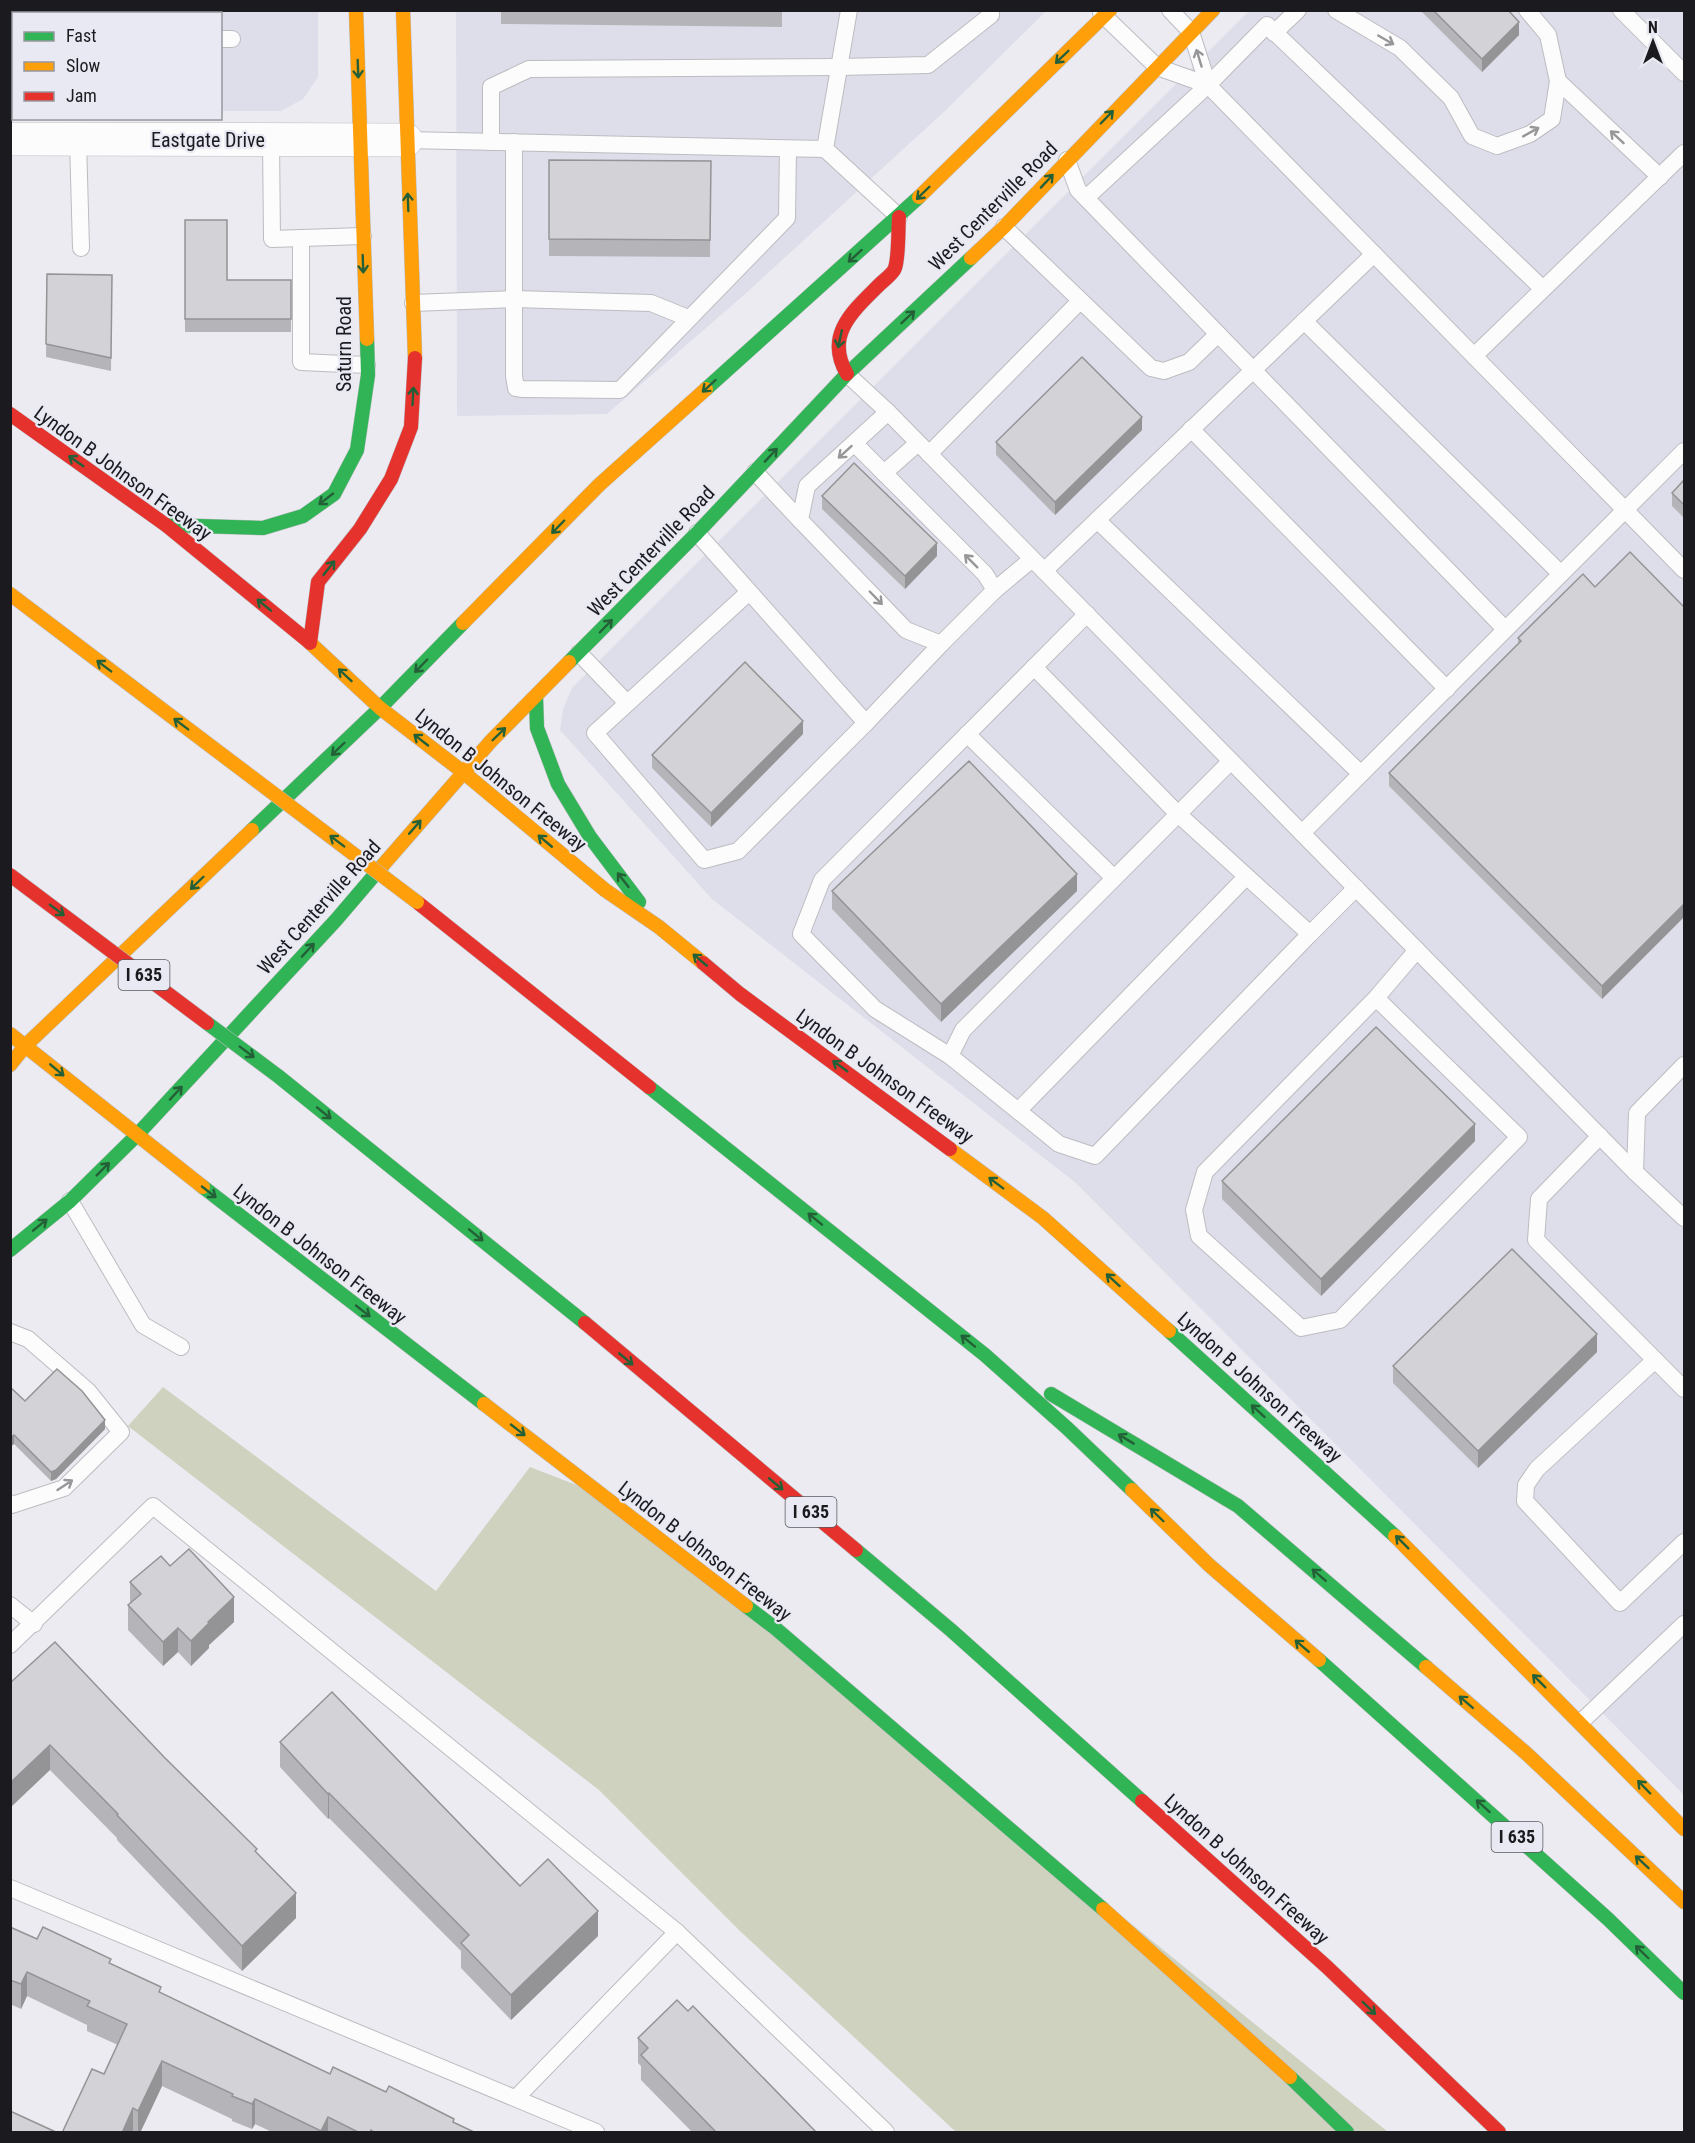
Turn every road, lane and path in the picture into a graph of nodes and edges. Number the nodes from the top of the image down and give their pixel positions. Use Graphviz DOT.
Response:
graph roads {
  1 [pos="356,10"];
  2 [pos="403,10"];
  3 [pos="849,10"];
  4 [pos="991,10"];
  5 [pos="1170,10"];
  6 [pos="1213,10"];
  7 [pos="1298,10"];
  8 [pos="1336,10"];
  9 [pos="1527,10"];
  10 [pos="1621,10"];
  11 [pos="1104,12"];
  12 [pos="1191,32"];
  13 [pos="1274,33"];
  14 [pos="1157,66"];
  15 [pos="839,67"];
  16 [pos="1684,73"];
  17 [pos="1558,81"];
  18 [pos="1208,85"];
  19 [pos="10,140"];
  20 [pos="78,140"];
  21 [pos="271,140"];
  22 [pos="360,140"];
  23 [pos="406,140"];
  24 [pos="491,142"];
  25 [pos="514,142"];
  26 [pos="788,149"];
  27 [pos="825,149"];
  28 [pos="1684,153"];
  29 [pos="1067,160"];
  30 [pos="1660,177"];
  31 [pos="1086,198"];
  32 [pos="898,218"];
  33 [pos="1004,227"];
  34 [pos="363,236"];
  35 [pos="301,238"];
  36 [pos="81,248"];
  37 [pos="1374,254"];
  38 [pos="1543,289"];
  39 [pos="514,299"];
  40 [pos="1080,301"];
  41 [pos="413,303"];
  42 [pos="688,318"];
  43 [pos="1304,321"];
  44 [pos="1218,334"];
  45 [pos="1474,356"];
  46 [pos="367,365"];
  47 [pos="1253,370"];
  48 [pos="847,374"];
  49 [pos="888,412"];
  50 [pos="10,414"];
  51 [pos="1191,429"];
  52 [pos="854,443"];
  53 [pos="923,449"];
  54 [pos="1684,451"];
  55 [pos="755,472"];
  56 [pos="884,473"];
  57 [pos="1625,510"];
  58 [pos="800,520"];
  59 [pos="1097,520"];
  60 [pos="166,525"];
  61 [pos="697,533"];
  62 [pos="1032,559"];
  63 [pos="1684,570"];
  64 [pos="1044,571"];
  65 [pos="1561,574"];
  66 [pos="995,590"];
  67 [pos="749,592"];
  68 [pos="10,594"];
  69 [pos="1086,614"];
  70 [pos="1505,629"];
  71 [pos="310,642"];
  72 [pos="941,644"];
  73 [pos="579,653"];
  74 [pos="1034,667"];
  75 [pos="1447,688"];
  76 [pos="536,698"];
  77 [pos="627,703"];
  78 [pos="380,708"];
  79 [pos="866,723"];
  80 [pos="967,734"];
  81 [pos="1231,761"];
  82 [pos="462,772"];
  83 [pos="1361,774"];
  84 [pos="1178,814"];
  85 [pos="1302,833"];
  86 [pos="10,875"];
  87 [pos="1246,877"];
  88 [pos="1114,878"];
  89 [pos="1356,888"];
  90 [pos="659,927"];
  91 [pos="1310,934"];
  92 [pos="1417,950"];
  93 [pos="1376,998"];
  94 [pos="10,1034"];
  95 [pos="26,1045"];
  96 [pos="950,1056"];
  97 [pos="10,1065"];
  98 [pos="1683,1070"];
  99 [pos="1018,1111"];
  100 [pos="136,1136"];
  101 [pos="1600,1136"];
  102 [pos="1635,1172"];
  103 [pos="70,1201"];
  104 [pos="1684,1218"];
  105 [pos="10,1250"];
  106 [pos="10,1332"];
  107 [pos="181,1347"];
  108 [pos="985,1355"];
  109 [pos="1655,1360"];
  110 [pos="1684,1389"];
  111 [pos="10,1503"];
  112 [pos="1684,1542"];
  113 [pos="10,1605"];
  114 [pos="34,1624"];
  115 [pos="1684,1624"];
  116 [pos="10,1645"];
  117 [pos="1581,1722"];
  118 [pos="1684,1828"];
  119 [pos="10,1888"];
  120 [pos="1684,1902"];
  121 [pos="677,1932"];
  122 [pos="1684,1993"];
  123 [pos="516,2098"];
  124 [pos="596,2133"];
  125 [pos="886,2133"];
  126 [pos="1347,2133"];
  127 [pos="1499,2133"];
  1 -- 22 [label="main road, Saturn Road, one-way"];
  2 -- 23 [label="main road"];
  3 -- 15 [label="lane"];
  4 -- 15 [label="lane"];
  5 -- 12 [label="lane"];
  6 -- 12 [label="main road, West Centerville Road"];
  7 -- 13 [label="lane"];
  8 -- 17 [label="lane, one-way"];
  9 -- 17 [label="lane"];
  10 -- 16 [label="lane"];
  11 -- 14 [label="lane"];
  11 -- 32 [label="main road, one-way"];
  12 -- 14 [label="main road, West Centerville Road"];
  18 -- 12 [label="lane, one-way"];
  13 -- 18 [label="lane"];
  13 -- 38 [label="lane"];
  14 -- 18 [label="lane"];
  29 -- 14 [label="main road, West Centerville Road, one-way"];
  15 -- 24 [label="lane"];
  15 -- 27 [label="lane"];
  30 -- 17 [label="lane, one-way"];
  18 -- 31 [label="lane"];
  18 -- 37 [label="lane"];
  19 -- 20 [label="street, Eastgate Drive"];
  20 -- 21 [label="street, Eastgate Drive"];
  20 -- 36 [label="lane"];
  21 -- 22 [label="street, Eastgate Drive"];
  21 -- 35 [label="lane"];
  22 -- 23 [label="street, Eastgate Drive"];
  22 -- 34 [label="main road, Saturn Road"];
  23 -- 24 [label="lane"];
  41 -- 23 [label="main road, one-way"];
  24 -- 25 [label="lane"];
  25 -- 26 [label="lane"];
  25 -- 39 [label="lane"];
  26 -- 27 [label="lane"];
  26 -- 42 [label="lane"];
  27 -- 32 [label="lane"];
  28 -- 30 [label="lane"];
  29 -- 31 [label="lane"];
  33 -- 29 [label="main road, West Centerville Road, one-way"];
  30 -- 38 [label="lane"];
  31 -- 44 [label="lane"];
  32 -- 48 [label="main road, one-way"];
  32 -- 78 [label="main road, one-way"];
  33 -- 40 [label="lane"];
  48 -- 33 [label="main road, West Centerville Road, one-way"];
  34 -- 35 [label="lane"];
  34 -- 46 [label="main road, Saturn Road, one-way"];
  35 -- 46 [label="lane"];
  37 -- 43 [label="lane"];
  37 -- 45 [label="lane"];
  38 -- 45 [label="lane"];
  39 -- 41 [label="lane"];
  39 -- 42 [label="lane"];
  39 -- 42 [label="lane"];
  40 -- 44 [label="lane"];
  40 -- 53 [label="lane"];
  71 -- 41 [label="main road, one-way"];
  43 -- 47 [label="lane"];
  43 -- 65 [label="lane"];
  44 -- 47 [label="lane"];
  45 -- 57 [label="lane"];
  46 -- 60 [label="main road, Saturn Road, one-way"];
  47 -- 51 [label="lane"];
  47 -- 70 [label="lane"];
  48 -- 49 [label="lane"];
  55 -- 48 [label="main road, West Centerville Road, one-way"];
  49 -- 52 [label="lane"];
  49 -- 53 [label="lane"];
  60 -- 50 [label="main road, Lyndon B Johnson Freeway, one-way"];
  51 -- 59 [label="lane"];
  51 -- 75 [label="lane"];
  52 -- 56 [label="lane"];
  52 -- 58 [label="lane, one-way"];
  53 -- 56 [label="lane"];
  53 -- 62 [label="lane"];
  54 -- 57 [label="lane"];
  55 -- 58 [label="lane"];
  55 -- 61 [label="main road, West Centerville Road"];
  66 -- 56 [label="lane, one-way"];
  57 -- 63 [label="lane"];
  57 -- 65 [label="lane"];
  58 -- 72 [label="lane, one-way"];
  59 -- 64 [label="lane"];
  59 -- 83 [label="lane"];
  71 -- 60 [label="main road, Lyndon B Johnson Freeway, one-way"];
  61 -- 67 [label="lane"];
  73 -- 61 [label="main road, West Centerville Road, one-way"];
  62 -- 64 [label="lane"];
  62 -- 66 [label="lane"];
  64 -- 69 [label="lane"];
  65 -- 70 [label="lane"];
  66 -- 72 [label="lane"];
  67 -- 77 [label="lane"];
  67 -- 79 [label="lane"];
  108 -- 68 [label="main road, I 635, one-way, bridge"];
  69 -- 74 [label="lane"];
  69 -- 81 [label="lane"];
  70 -- 75 [label="lane"];
  78 -- 71 [label="main road, Lyndon B Johnson Freeway, one-way"];
  72 -- 79 [label="lane"];
  73 -- 76 [label="main road, West Centerville Road"];
  73 -- 77 [label="lane"];
  74 -- 80 [label="lane"];
  74 -- 84 [label="lane"];
  75 -- 83 [label="lane"];
  82 -- 76 [label="main road, West Centerville Road, one-way"];
  90 -- 76 [label="main road, one-way"];
  77 -- 79 [label="lane"];
  82 -- 78 [label="main road, Lyndon B Johnson Freeway, one-way"];
  78 -- 95 [label="main road, one-way"];
  80 -- 88 [label="lane"];
  80 -- 96 [label="lane"];
  81 -- 84 [label="lane"];
  81 -- 85 [label="lane"];
  90 -- 82 [label="main road, Lyndon B Johnson Freeway, one-way"];
  100 -- 82 [label="main road, West Centerville Road, one-way"];
  83 -- 85 [label="lane"];
  84 -- 87 [label="lane"];
  84 -- 88 [label="lane"];
  85 -- 89 [label="lane"];
  86 -- 127 [label="main road, Lyndon B Johnson Freeway / I 635, one-way, bridge"];
  87 -- 91 [label="lane"];
  87 -- 99 [label="lane"];
  88 -- 96 [label="lane"];
  89 -- 91 [label="lane"];
  89 -- 92 [label="lane"];
  117 -- 90 [label="main road, Lyndon B Johnson Freeway, one-way"];
  91 -- 99 [label="lane"];
  92 -- 93 [label="lane"];
  92 -- 101 [label="lane"];
  93 -- 93 [label="lane"];
  94 -- 95 [label="main road, Lyndon B Johnson Freeway"];
  95 -- 97 [label="main road"];
  95 -- 100 [label="main road, Lyndon B Johnson Freeway, one-way"];
  96 -- 99 [label="lane"];
  98 -- 102 [label="lane"];
  103 -- 100 [label="main road, West Centerville Road, one-way"];
  100 -- 126 [label="main road, Lyndon B Johnson Freeway, one-way"];
  101 -- 102 [label="lane"];
  101 -- 109 [label="lane"];
  102 -- 104 [label="lane"];
  105 -- 103 [label="main road, West Centerville Road, one-way"];
  103 -- 107 [label="lane"];
  111 -- 106 [label="lane, one-way"];
  120 -- 108 [label="main road, one-way"];
  122 -- 108 [label="main road, I 635, one-way"];
  109 -- 110 [label="lane"];
  109 -- 112 [label="lane"];
  113 -- 114 [label="lane"];
  114 -- 116 [label="lane"];
  114 -- 121 [label="lane"];
  115 -- 117 [label="lane"];
  118 -- 117 [label="main road, Lyndon B Johnson Freeway, one-way"];
  119 -- 123 [label="lane"];
  121 -- 123 [label="lane"];
  121 -- 125 [label="lane"];
  123 -- 124 [label="lane"];
}
